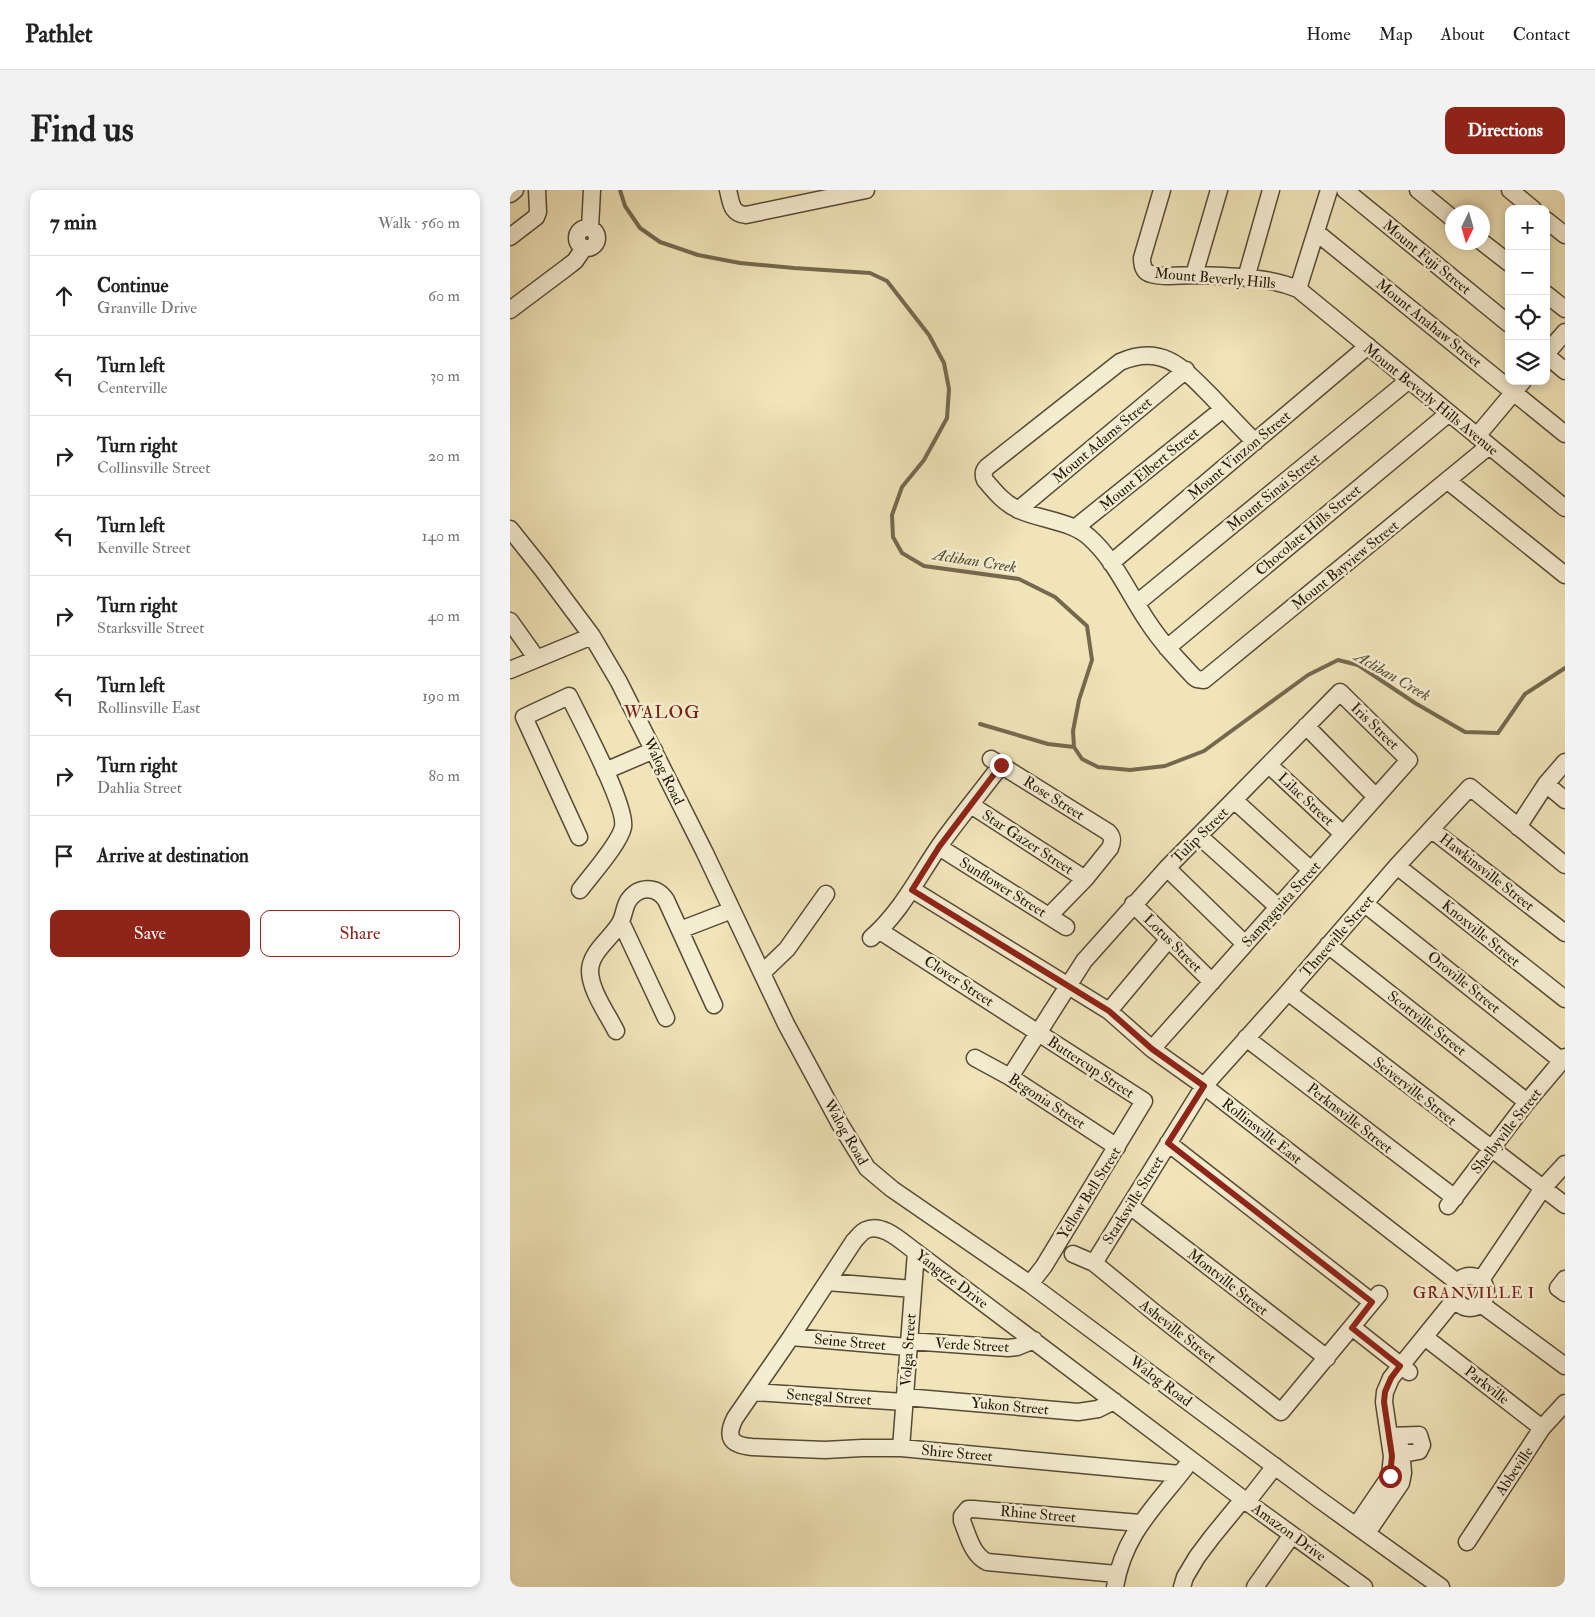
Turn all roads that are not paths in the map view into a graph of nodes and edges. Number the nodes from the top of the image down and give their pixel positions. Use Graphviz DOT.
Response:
graph roads {
  1 [pos="516,190"];
  2 [pos="537,190"];
  3 [pos="592,190"];
  4 [pos="728,190"];
  5 [pos="866,190"];
  6 [pos="1162,190"];
  7 [pos="1219,190"];
  8 [pos="1271,190"];
  9 [pos="1330,190"];
  10 [pos="1345,190"];
  11 [pos="1418,190"];
  12 [pos="1510,190"];
  13 [pos="510,194"];
  14 [pos="1528,205"];
  15 [pos="1445,212"];
  16 [pos="1550,223"];
  17 [pos="1316,232"];
  18 [pos="511,235"];
  19 [pos="1565,235"];
  20 [pos="1490,248"];
  21 [pos="1505,260"];
  22 [pos="1194,275"];
  23 [pos="1246,278"];
  24 [pos="1298,289"];
  25 [pos="1547,295"];
  26 [pos="1565,309"];
  27 [pos="510,310"];
  28 [pos="1505,321"];
  29 [pos="1565,332"];
  30 [pos="1368,346"];
  31 [pos="1550,350"];
  32 [pos="1550,358"];
  33 [pos="1186,370"];
  34 [pos="1565,371"];
  35 [pos="1409,380"];
  36 [pos="1519,387"];
  37 [pos="1223,409"];
  38 [pos="1449,413"];
  39 [pos="1565,434"];
  40 [pos="1483,441"];
  41 [pos="1255,442"];
  42 [pos="1448,481"];
  43 [pos="1565,508"];
  44 [pos="1018,510"];
  45 [pos="510,528"];
  46 [pos="1075,528"];
  47 [pos="1111,563"];
  48 [pos="1565,576"];
  49 [pos="1136,603"];
  50 [pos="510,621"];
  51 [pos="592,636"];
  52 [pos="1166,648"];
  53 [pos="537,659"];
  54 [pos="510,670"];
  55 [pos="1340,692"];
  56 [pos="1306,726"];
  57 [pos="654,750"];
  58 [pos="1409,760"];
  59 [pos="1565,762"];
  60 [pos="1269,765"];
  61 [pos="605,771"];
  62 [pos="1546,784"];
  63 [pos="1376,797"];
  64 [pos="1234,800"];
  65 [pos="1565,800"];
  66 [pos="971,805"];
  67 [pos="1518,827"];
  68 [pos="1432,830"];
  69 [pos="1343,834"];
  70 [pos="1199,836"];
  71 [pos="579,837"];
  72 [pos="939,847"];
  73 [pos="1565,865"];
  74 [pos="1397,866"];
  75 [pos="1167,868"];
  76 [pos="1311,870"];
  77 [pos="1085,879"];
  78 [pos="580,890"];
  79 [pos="912,890"];
  80 [pos="826,894"];
  81 [pos="1133,904"];
  82 [pos="1365,904"];
  83 [pos="1278,907"];
  84 [pos="732,910"];
  85 [pos="1050,916"];
  86 [pos="621,922"];
  87 [pos="1066,927"];
  88 [pos="680,930"];
  89 [pos="1565,933"];
  90 [pos="1169,939"];
  91 [pos="1245,944"];
  92 [pos="1328,944"];
  93 [pos="762,973"];
  94 [pos="1212,982"];
  95 [pos="1067,986"];
  96 [pos="1288,992"];
  97 [pos="1565,1000"];
  98 [pos="714,1005"];
  99 [pos="1109,1011"];
  100 [pos="666,1018"];
  101 [pos="616,1031"];
  102 [pos="1038,1032"];
  103 [pos="1246,1038"];
  104 [pos="1152,1049"];
  105 [pos="975,1058"];
  106 [pos="1564,1059"];
  107 [pos="1010,1077"];
  108 [pos="1204,1086"];
  109 [pos="1144,1101"];
  110 [pos="1527,1102"];
  111 [pos="1168,1143"];
  112 [pos="1117,1147"];
  113 [pos="1491,1150"];
  114 [pos="1565,1164"];
  115 [pos="1543,1188"];
  116 [pos="1452,1202"];
  117 [pos="1565,1205"];
  118 [pos="1130,1206"];
  119 [pos="916,1252"];
  120 [pos="1074,1254"];
  121 [pos="1094,1263"];
  122 [pos="1481,1280"];
  123 [pos="827,1282"];
  124 [pos="1457,1282"];
  125 [pos="1030,1284"];
  126 [pos="913,1289"];
  127 [pos="1458,1302"];
  128 [pos="1481,1304"];
  129 [pos="1352,1328"];
  130 [pos="791,1337"];
  131 [pos="1034,1340"];
  132 [pos="1431,1342"];
  133 [pos="909,1344"];
  134 [pos="1326,1358"];
  135 [pos="1565,1366"];
  136 [pos="1404,1369"];
  137 [pos="753,1392"];
  138 [pos="904,1399"];
  139 [pos="1114,1401"];
  140 [pos="1565,1403"];
  141 [pos="1542,1428"];
  142 [pos="734,1443"];
  143 [pos="901,1448"];
  144 [pos="1191,1459"];
  145 [pos="1270,1463"];
  146 [pos="1180,1474"];
  147 [pos="1241,1500"];
  148 [pos="1140,1523"];
  149 [pos="1362,1530"];
  150 [pos="1292,1535"];
  151 [pos="1466,1542"];
  152 [pos="1116,1580"];
  153 [pos="1182,1587"];
  154 [pos="1255,1587"];
  155 [pos="1364,1587"];
  156 [pos="1441,1587"];
  1 -- 13 [label="street"];
  2 -- 18 [label="street"];
  3 -- 27 [label="street"];
  4 -- 5 [label="street"];
  6 -- 22 [label="street, Mount Beverly Hills"];
  7 -- 22 [label="street"];
  8 -- 23 [label="street"];
  9 -- 17 [label="street"];
  10 -- 28 [label="street, Mount Fuji Street"];
  11 -- 15 [label="street"];
  12 -- 14 [label="street"];
  16 -- 19 [label="street"];
  17 -- 24 [label="street"];
  17 -- 36 [label="street, Mount Anahaw Street"];
  20 -- 21 [label="street"];
  22 -- 23 [label="street, Mount Beverly Hills"];
  23 -- 24 [label="street, Mount Beverly Hills"];
  24 -- 30 [label="street, Mount Beverly Hills Avenue"];
  25 -- 26 [label="street"];
  29 -- 31 [label="street"];
  30 -- 35 [label="street, Mount Beverly Hills Avenue"];
  30 -- 41 [label="street, Mount Vinzon Street"];
  32 -- 34 [label="street"];
  33 -- 37 [label="street"];
  33 -- 44 [label="street, Mount Adams Street"];
  33 -- 44 [label="street"];
  35 -- 38 [label="street, Mount Beverly Hills Avenue"];
  35 -- 49 [label="street, Mount Sinai Street"];
  36 -- 39 [label="street, Mount Anahaw Street"];
  36 -- 40 [label="street, Mount Bayview Street"];
  37 -- 41 [label="street"];
  37 -- 46 [label="street, Mount Elbert Street"];
  38 -- 40 [label="street, Mount Beverly Hills Avenue"];
  38 -- 52 [label="street, Chocolate Hills Street"];
  40 -- 42 [label="street, Mount Bayview Street"];
  40 -- 43 [label="street, Mount Beverly Hills Avenue"];
  41 -- 47 [label="street, Mount Vinzon Street"];
  42 -- 48 [label="street"];
  42 -- 52 [label="street, Mount Bayview Street"];
  44 -- 46 [label="street"];
  45 -- 51 [label="street, Walog Road"];
  46 -- 47 [label="street"];
  47 -- 49 [label="street"];
  49 -- 52 [label="street"];
  50 -- 53 [label="street"];
  51 -- 53 [label="street"];
  51 -- 57 [label="street, Walog Road"];
  53 -- 54 [label="street"];
  55 -- 56 [label="street, Tulip Street"];
  55 -- 58 [label="street, Iris Street"];
  56 -- 60 [label="street, Tulip Street"];
  56 -- 63 [label="street"];
  57 -- 61 [label="street"];
  57 -- 84 [label="street, Walog Road"];
  58 -- 63 [label="street, Sampaguita Street"];
  59 -- 62 [label="street"];
  60 -- 64 [label="street, Tulip Street"];
  60 -- 69 [label="street, Lilac Street"];
  61 -- 71 [label="street"];
  61 -- 78 [label="street"];
  62 -- 65 [label="street"];
  62 -- 67 [label="street"];
  63 -- 69 [label="street, Sampaguita Street"];
  64 -- 70 [label="street, Tulip Street"];
  64 -- 76 [label="street"];
  66 -- 72 [label="street"];
  66 -- 77 [label="street, Star Gazer Street"];
  66 -- 77 [label="street, Rose Street"];
  67 -- 68 [label="street, Thneeville Street"];
  67 -- 73 [label="street"];
  68 -- 74 [label="street, Thneeville Street"];
  68 -- 89 [label="street, Hawkinsville Street"];
  69 -- 76 [label="street, Sampaguita Street"];
  70 -- 75 [label="street, Tulip Street"];
  70 -- 83 [label="street"];
  72 -- 79 [label="street"];
  72 -- 85 [label="street, Sunflower Street"];
  74 -- 82 [label="street, Thneeville Street"];
  74 -- 97 [label="street, Knoxville Street"];
  75 -- 81 [label="street, Tulip Street"];
  75 -- 91 [label="street"];
  76 -- 83 [label="street, Sampaguita Street"];
  77 -- 85 [label="street"];
  79 -- 95 [label="street, Rollinsville East"];
  79 -- 102 [label="street, Clover Street"];
  80 -- 93 [label="street"];
  81 -- 90 [label="street, Lotus Street"];
  81 -- 95 [label="street, Tulip Street"];
  82 -- 92 [label="street, Thneeville Street"];
  82 -- 106 [label="street, Oroville Street"];
  83 -- 91 [label="street, Sampaguita Street"];
  84 -- 88 [label="street"];
  84 -- 93 [label="street, Walog Road"];
  85 -- 87 [label="street, Sunflower Street"];
  86 -- 88 [label="street"];
  86 -- 100 [label="street"];
  86 -- 101 [label="street"];
  88 -- 98 [label="street"];
  90 -- 94 [label="street, Lotus Street"];
  90 -- 99 [label="street"];
  91 -- 94 [label="street, Sampaguita Street"];
  92 -- 96 [label="street, Thneeville Street"];
  92 -- 110 [label="street, Scottville Street"];
  93 -- 125 [label="street, Walog Road"];
  94 -- 104 [label="street, Sampaguita Street"];
  95 -- 99 [label="street, Rollinsville East"];
  95 -- 102 [label="street, Tulip Street"];
  96 -- 103 [label="street, Thneeville Street"];
  96 -- 113 [label="street, Seiverville Street"];
  99 -- 104 [label="street, Rollinsville East"];
  102 -- 107 [label="street, Tulip Street"];
  102 -- 109 [label="street, Buttercup Street"];
  103 -- 108 [label="street, Thneeville Street"];
  103 -- 116 [label="street, Perknsville Street"];
  104 -- 108 [label="street, Rollinsville East"];
  105 -- 107 [label="street, Begonia Street"];
  106 -- 110 [label="street, Shelbyville Street"];
  107 -- 112 [label="street, Begonia Street"];
  108 -- 111 [label="street, Starksville Street"];
  108 -- 124 [label="street, Rollinsville East"];
  109 -- 112 [label="street, Yellow Bell Street"];
  110 -- 113 [label="street, Shelbyville Street"];
  111 -- 118 [label="street, Starksville Street"];
  111 -- 129 [label="street"];
  112 -- 125 [label="street, Yellow Bell Street"];
  113 -- 115 [label="street, Seiverville Street"];
  113 -- 116 [label="street, Shelbyville Street"];
  114 -- 115 [label="street"];
  115 -- 117 [label="street, Seiverville Street"];
  115 -- 122 [label="street"];
  118 -- 121 [label="street, Starksville Street"];
  118 -- 134 [label="street, Montville Street"];
  119 -- 123 [label="street, Yangtze Drive"];
  119 -- 126 [label="street, Volga Street"];
  119 -- 131 [label="street, Yangtze Drive"];
  120 -- 121 [label="street, Asheville Street"];
  121 -- 134 [label="street, Asheville Street"];
  122 -- 124 [label="street"];
  122 -- 128 [label="street"];
  123 -- 126 [label="street"];
  123 -- 130 [label="street, Yangtze Drive"];
  124 -- 127 [label="street"];
  125 -- 145 [label="street, Walog Road"];
  126 -- 133 [label="street, Volga Street"];
  127 -- 128 [label="street"];
  127 -- 132 [label="street"];
  127 -- 136 [label="street"];
  128 -- 135 [label="street"];
  129 -- 134 [label="street"];
  129 -- 136 [label="street"];
  130 -- 133 [label="street, Seine Street"];
  130 -- 137 [label="street, Yangtze Drive"];
  131 -- 133 [label="street, Verde Street"];
  131 -- 139 [label="street, Yangtze Drive"];
  132 -- 136 [label="street"];
  132 -- 141 [label="street, Parkville"];
  133 -- 138 [label="street, Volga Street"];
  136 -- 149 [label="street"];
  137 -- 138 [label="street, Senegal Street"];
  137 -- 142 [label="street, Yangtze Drive"];
  138 -- 139 [label="street, Yukon Street"];
  138 -- 143 [label="street, Volga Street"];
  139 -- 144 [label="street, Yangtze Drive"];
  140 -- 141 [label="street, Abbeville"];
  141 -- 151 [label="street, Abbeville"];
  142 -- 143 [label="street, Shire Street"];
  143 -- 146 [label="street, Shire Street"];
  144 -- 146 [label="street"];
  144 -- 147 [label="street, Yangtze Drive"];
  145 -- 147 [label="street"];
  145 -- 149 [label="street, Walog Road"];
  146 -- 148 [label="street"];
  147 -- 150 [label="street, Amazon Drive"];
  147 -- 153 [label="street"];
  148 -- 152 [label="street"];
  148 -- 152 [label="street, Rhine Street"];
  149 -- 156 [label="street, Walog Road"];
  150 -- 154 [label="street"];
  150 -- 155 [label="street, Amazon Drive"];
}
